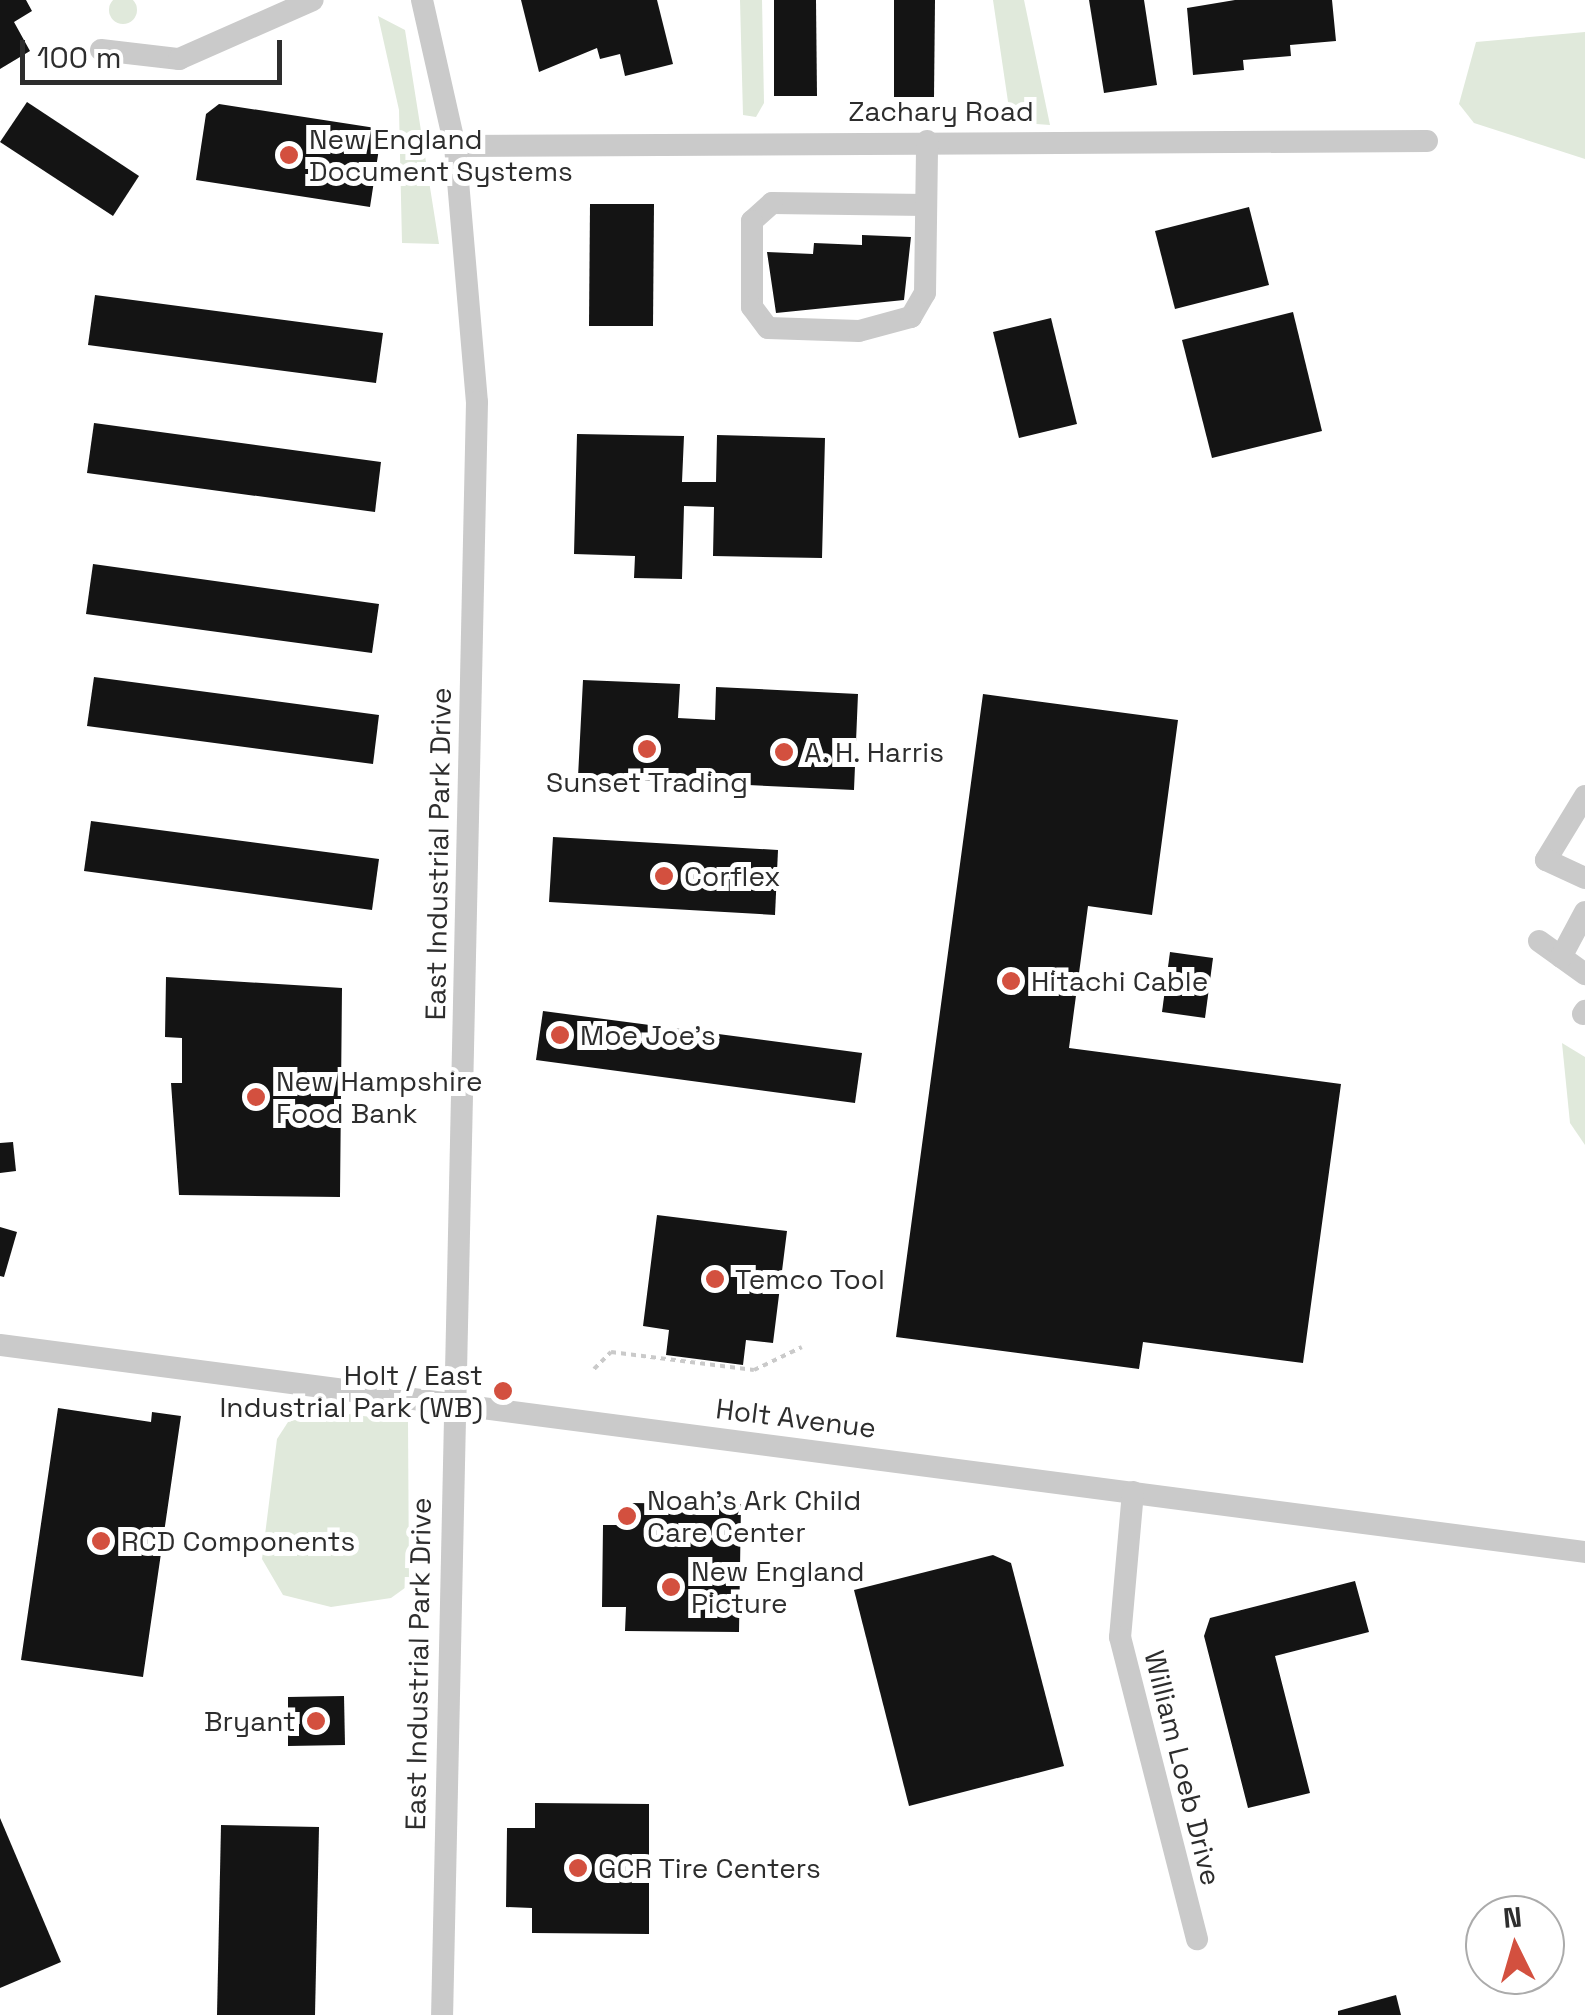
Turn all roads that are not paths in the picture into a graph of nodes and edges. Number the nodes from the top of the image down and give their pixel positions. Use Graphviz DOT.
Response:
graph roads {
  1 [pos="314,0"];
  2 [pos="422,0"];
  3 [pos="101,50"];
  4 [pos="927,141"];
  5 [pos="1427,141"];
  6 [pos="455,146"];
  7 [pos="926,205"];
  8 [pos="1585,796"];
  9 [pos="1585,878"];
  10 [pos="1585,912"];
  11 [pos="1539,941"];
  12 [pos="1561,957"];
  13 [pos="1585,974"];
  14 [pos="0,1345"];
  15 [pos="454,1405"];
  16 [pos="1132,1492"];
  17 [pos="1585,1552"];
  18 [pos="1197,1939"];
  19 [pos="442,2015"];
  1 -- 3 [label="street"];
  2 -- 6 [label="street, East Industrial Park Drive"];
  4 -- 5 [label="street, Zachary Road"];
  4 -- 6 [label="street, Zachary Road"];
  4 -- 7 [label="street"];
  6 -- 15 [label="street, East Industrial Park Drive"];
  7 -- 7 [label="street"];
  8 -- 9 [label="street"];
  10 -- 12 [label="street"];
  11 -- 12 [label="street"];
  12 -- 13 [label="street"];
  14 -- 15 [label="street, Holt Avenue"];
  15 -- 16 [label="street, Holt Avenue"];
  15 -- 19 [label="street, East Industrial Park Drive"];
  16 -- 17 [label="street, Holt Avenue"];
  16 -- 18 [label="street, William Loeb Drive"];
}
